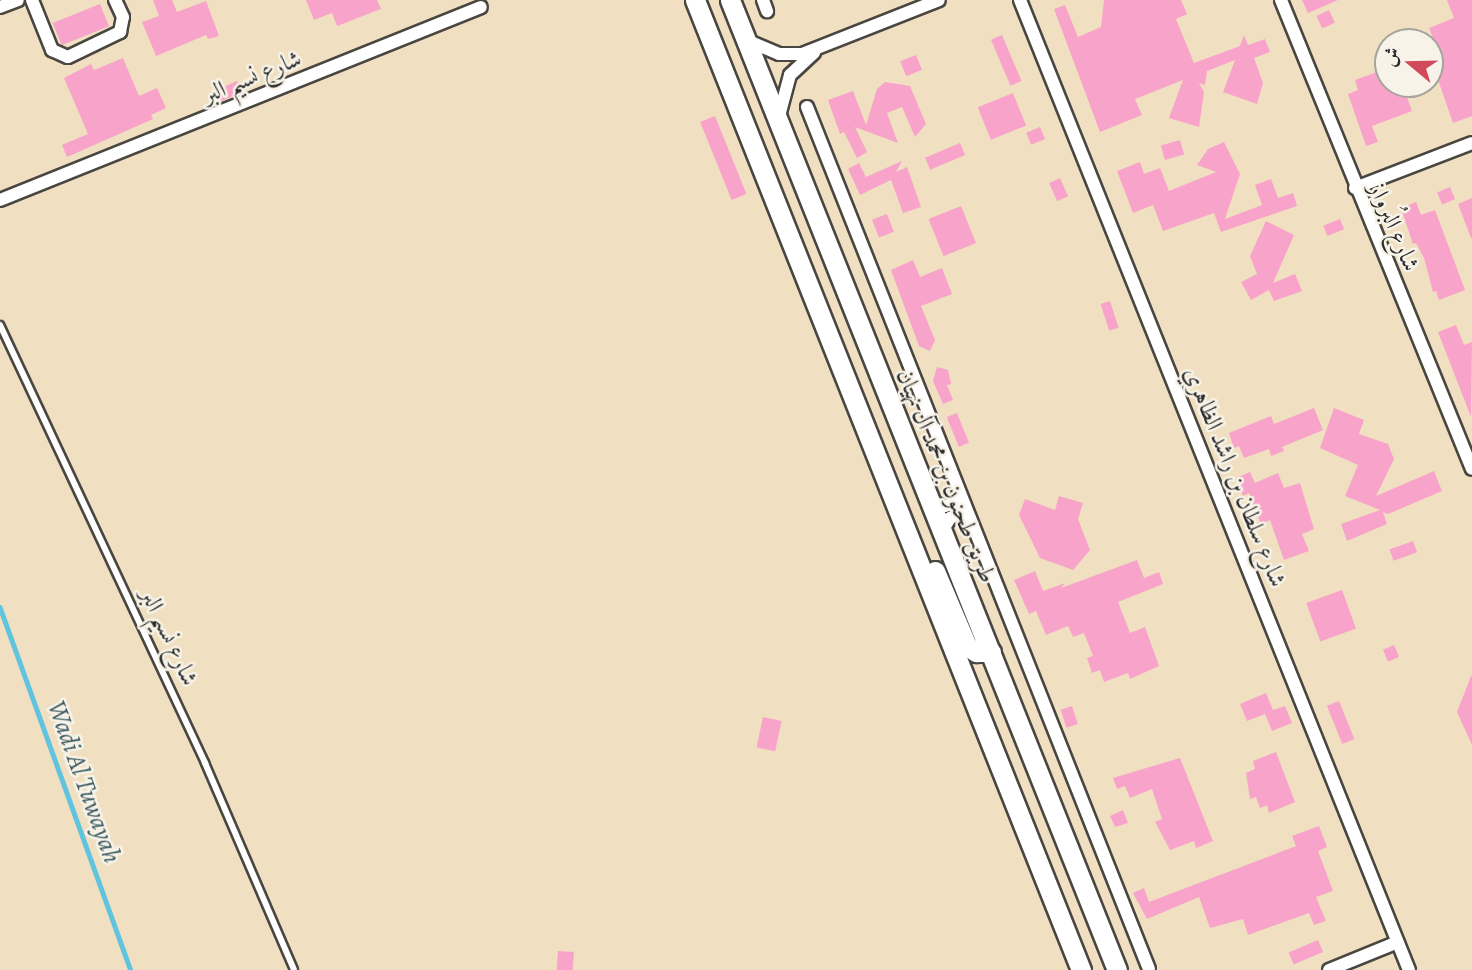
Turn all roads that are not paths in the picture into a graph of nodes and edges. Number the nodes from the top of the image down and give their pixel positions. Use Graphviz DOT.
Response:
graph roads {
  1 [pos="18,0"];
  2 [pos="32,0"];
  3 [pos="116,0"];
  4 [pos="695,0"];
  5 [pos="730,0"];
  6 [pos="939,0"];
  7 [pos="1020,0"];
  8 [pos="1281,0"];
  9 [pos="0,7"];
  10 [pos="481,7"];
  11 [pos="746,40"];
  12 [pos="818,50"];
  13 [pos="807,107"];
  14 [pos="778,120"];
  15 [pos="1472,143"];
  16 [pos="1355,188"];
  17 [pos="0,200"];
  18 [pos="0,326"];
  19 [pos="1472,469"];
  20 [pos="889,488"];
  21 [pos="929,502"];
  22 [pos="964,506"];
  23 [pos="941,534"];
  24 [pos="991,652"];
  25 [pos="1398,942"];
  26 [pos="294,970"];
  27 [pos="1081,970"];
  28 [pos="1117,970"];
  29 [pos="1149,970"];
  30 [pos="1329,970"];
  31 [pos="1409,970"];
  1 -- 9 [label="street"];
  2 -- 3 [label="street"];
  4 -- 20 [label="main road"];
  5 -- 11 [label="main road, طريق طحنون بن محمد آل نهيان"];
  6 -- 12 [label="street"];
  7 -- 25 [label="street, شارع سلطان بن راشد الظاهري"];
  8 -- 16 [label="street, شارع البُرواز"];
  10 -- 17 [label="street, شارع نسيم البر"];
  11 -- 12 [label="street"];
  11 -- 14 [label="main road, طريق طحنون بن محمد آل نهيان"];
  12 -- 14 [label="street"];
  13 -- 22 [label="street"];
  14 -- 21 [label="main road, طريق طحنون بن محمد آل نهيان"];
  15 -- 16 [label="street"];
  16 -- 19 [label="street, شارع البُرواز"];
  18 -- 26 [label="lane, شارع نسيم البر"];
  20 -- 24 [label="main road"];
  20 -- 27 [label="main road"];
  21 -- 22 [label="street"];
  21 -- 23 [label="main road, طريق طحنون بن محمد آل نهيان"];
  22 -- 23 [label="street"];
  22 -- 29 [label="street"];
  23 -- 24 [label="main road, طريق طحنون بن محمد آل نهيان"];
  24 -- 28 [label="main road, طريق طحنون بن محمد آل نهيان"];
  25 -- 30 [label="street"];
  25 -- 31 [label="street, شارع سلطان بن راشد الظاهري"];
}
